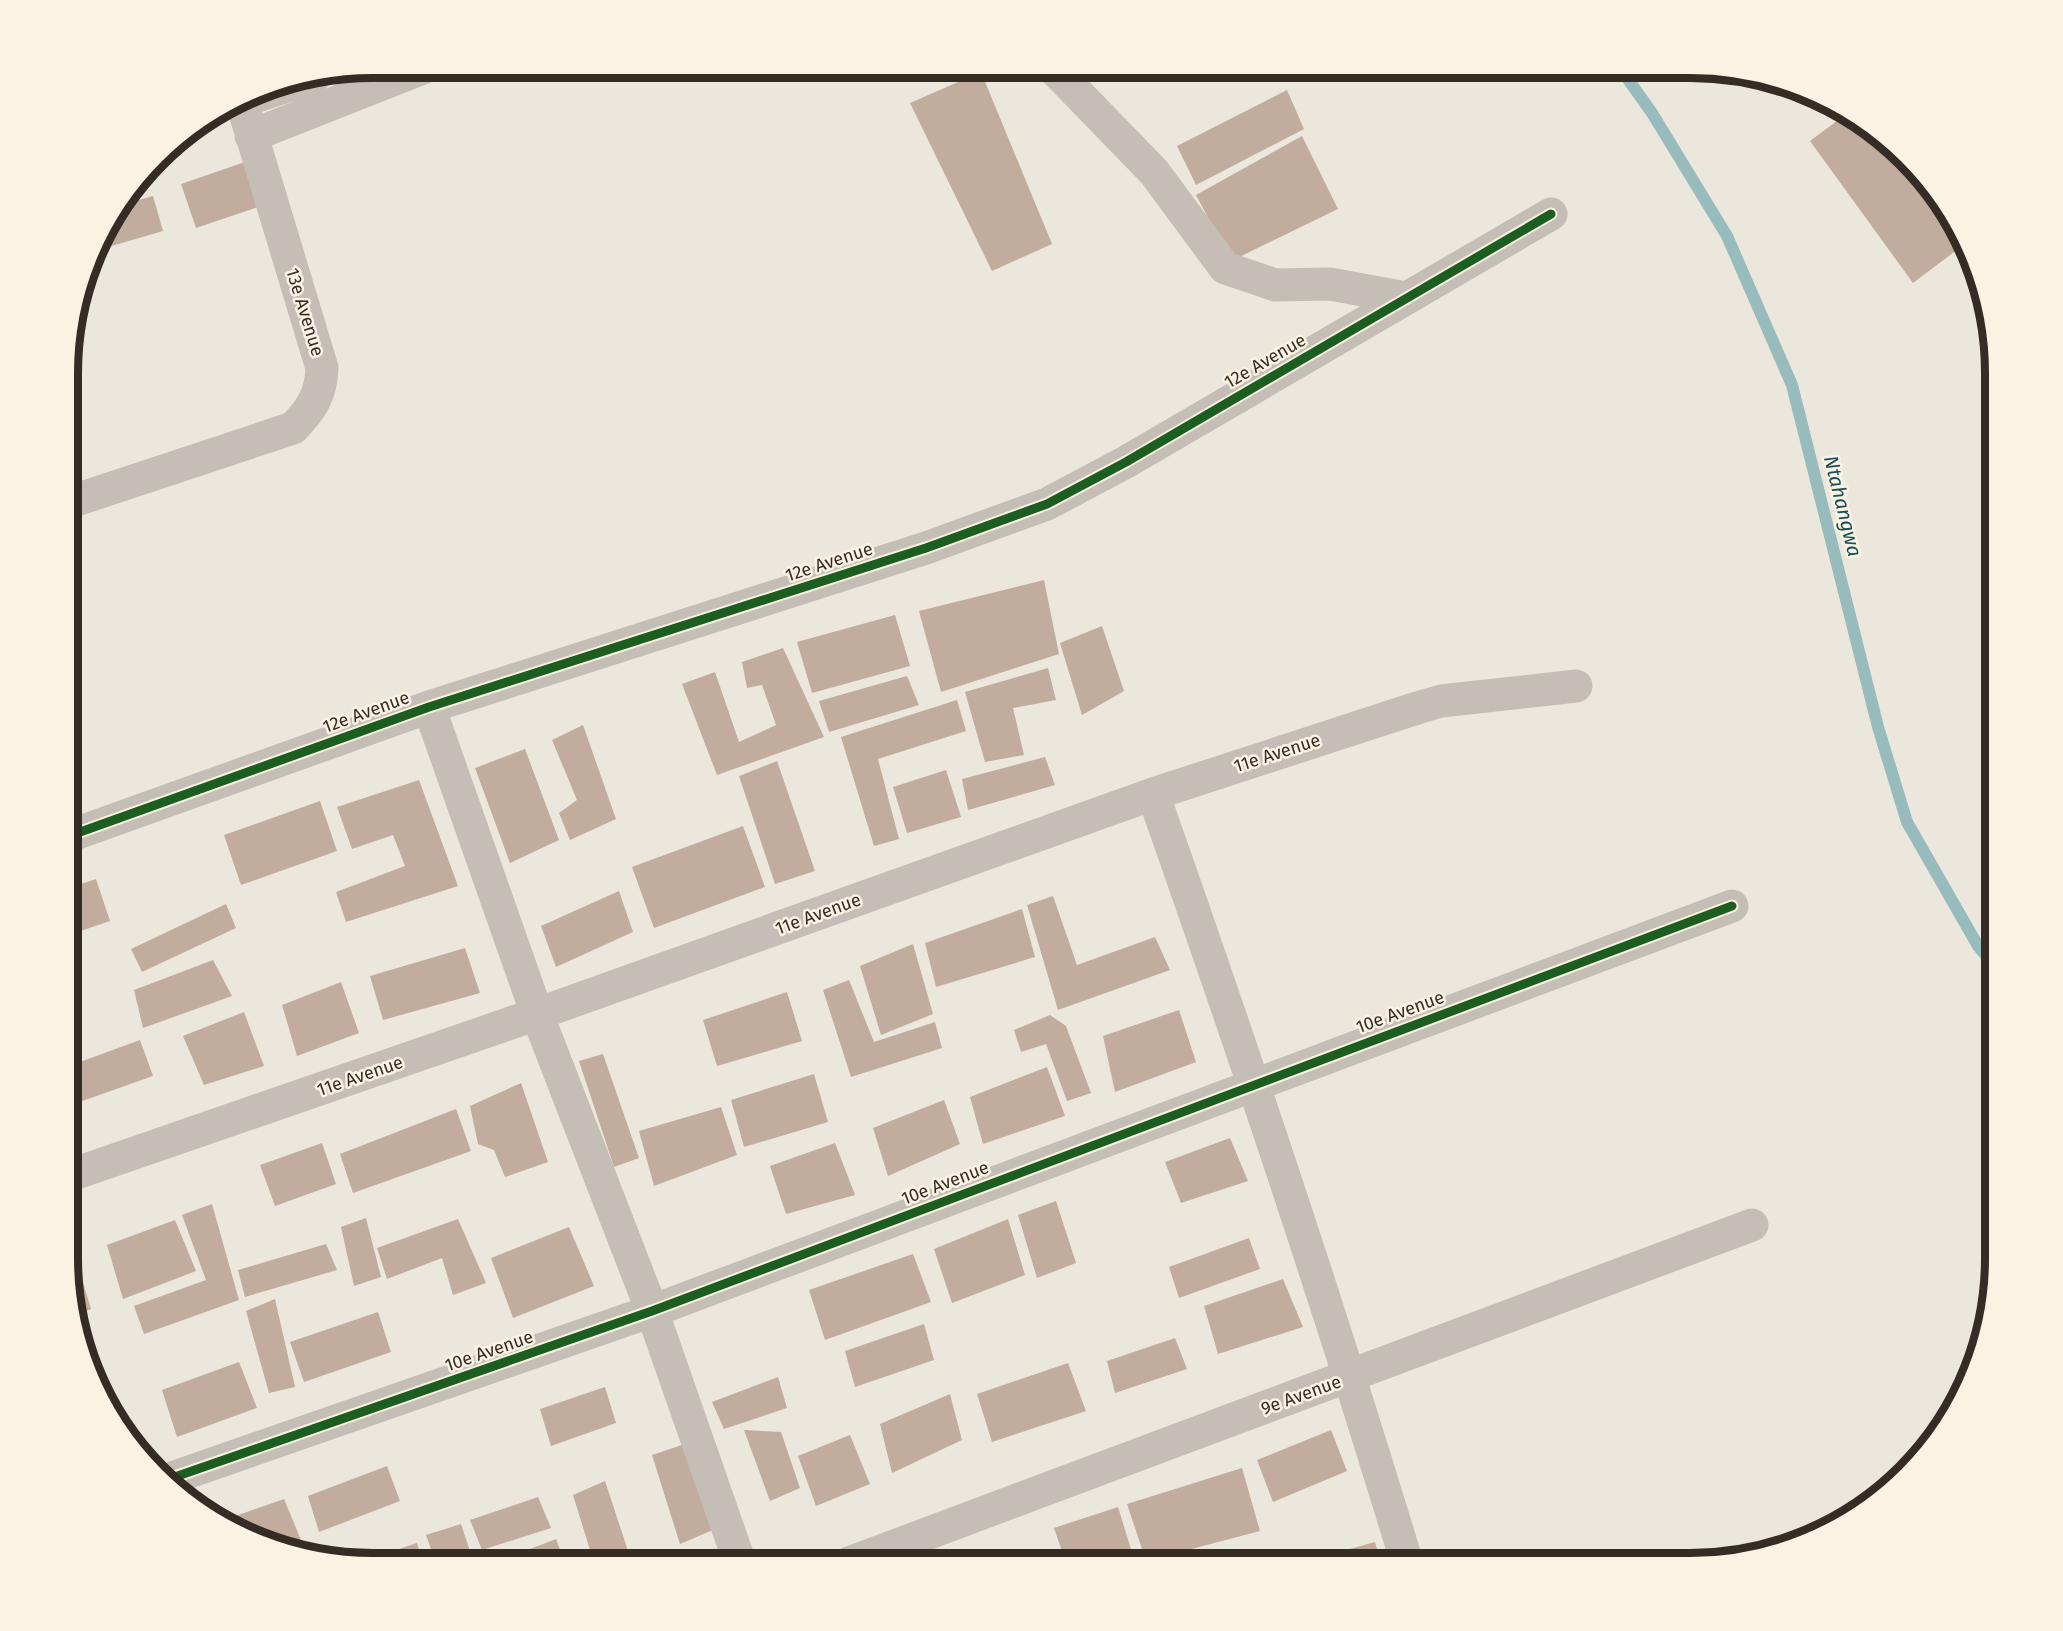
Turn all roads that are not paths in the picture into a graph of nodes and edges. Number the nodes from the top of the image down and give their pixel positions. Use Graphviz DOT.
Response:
graph roads {
  1 [pos="398,78"];
  2 [pos="1063,78"];
  3 [pos="243,108"];
  4 [pos="251,136"];
  5 [pos="1551,214"];
  6 [pos="1406,298"];
  7 [pos="78,499"];
  8 [pos="1576,686"];
  9 [pos="429,707"];
  10 [pos="1153,794"];
  11 [pos="78,833"];
  12 [pos="1732,906"];
  13 [pos="537,1014"];
  14 [pos="1255,1084"];
  15 [pos="78,1173"];
  16 [pos="1752,1225"];
  17 [pos="652,1311"];
  18 [pos="1351,1377"];
  19 [pos="175,1477"];
  20 [pos="737,1553"];
  21 [pos="876,1553"];
  22 [pos="1404,1553"];
  1 -- 4 [label="street"];
  2 -- 6 [label="street"];
  3 -- 4 [label="street, 13e Avenue"];
  4 -- 7 [label="street, 13e Avenue"];
  5 -- 6 [label="street, 12e Avenue"];
  6 -- 9 [label="street, 12e Avenue"];
  8 -- 10 [label="street, 11e Avenue"];
  9 -- 11 [label="street, 12e Avenue"];
  9 -- 13 [label="street"];
  10 -- 13 [label="street, 11e Avenue"];
  10 -- 14 [label="street"];
  12 -- 14 [label="street, 10e Avenue"];
  13 -- 15 [label="street, 11e Avenue"];
  13 -- 17 [label="street"];
  14 -- 17 [label="street, 10e Avenue"];
  14 -- 18 [label="street"];
  16 -- 18 [label="street, 9e Avenue"];
  17 -- 19 [label="street, 10e Avenue"];
  17 -- 20 [label="street"];
  18 -- 21 [label="street, 9e Avenue"];
  18 -- 22 [label="street"];
}
